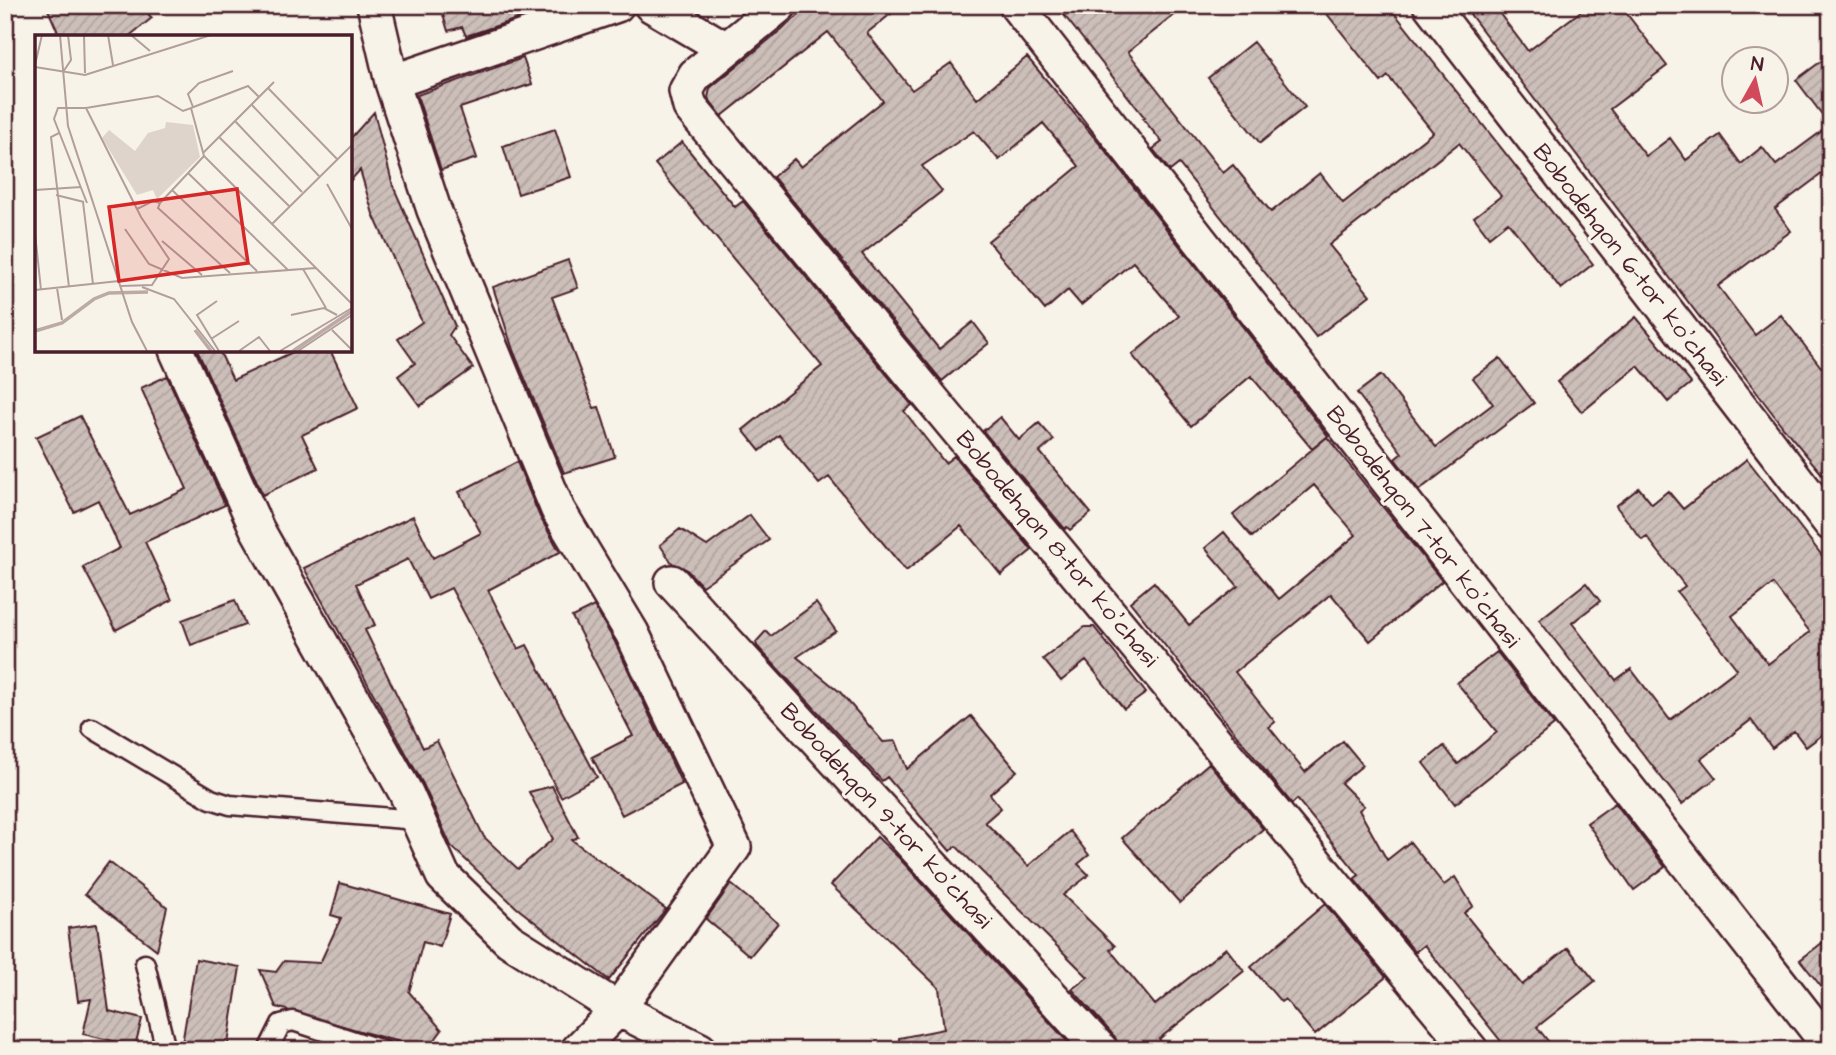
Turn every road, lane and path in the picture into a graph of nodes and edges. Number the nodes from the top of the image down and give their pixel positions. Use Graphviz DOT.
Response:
graph roads {
  1 [pos="373,5"];
  2 [pos="617,5"];
  3 [pos="650,5"];
  4 [pos="780,5"];
  5 [pos="1016,5"];
  6 [pos="1430,5"];
  7 [pos="726,49"];
  8 [pos="392,82"];
  9 [pos="177,352"];
  10 [pos="1831,524"];
  11 [pos="672,582"];
  12 [pos="92,728"];
  13 [pos="417,820"];
  14 [pos="145,964"];
  15 [pos="618,1009"];
  16 [pos="1831,1048"];
  17 [pos="166,1050"];
  18 [pos="268,1050"];
  19 [pos="382,1050"];
  20 [pos="578,1050"];
  21 [pos="700,1050"];
  22 [pos="1101,1050"];
  23 [pos="1471,1050"];
  1 -- 8 [label="street"];
  2 -- 8 [label="street"];
  3 -- 7 [label="street"];
  4 -- 7 [label="street, Bobodehqon 8-tor koʼchasi"];
  5 -- 16 [label="street, Bobodehqon 7-tor koʼchasi"];
  6 -- 10 [label="street, Bobodehqon 6-tor koʼchasi"];
  7 -- 23 [label="street, Bobodehqon 8-tor koʼchasi"];
  8 -- 15 [label="street"];
  9 -- 13 [label="street"];
  11 -- 22 [label="street, Bobodehqon 9-tor koʼchasi"];
  12 -- 13 [label="lane"];
  13 -- 15 [label="street"];
  14 -- 17 [label="lane"];
  15 -- 20 [label="street"];
  15 -- 21 [label="street"];
  18 -- 19 [label="lane"];
}
